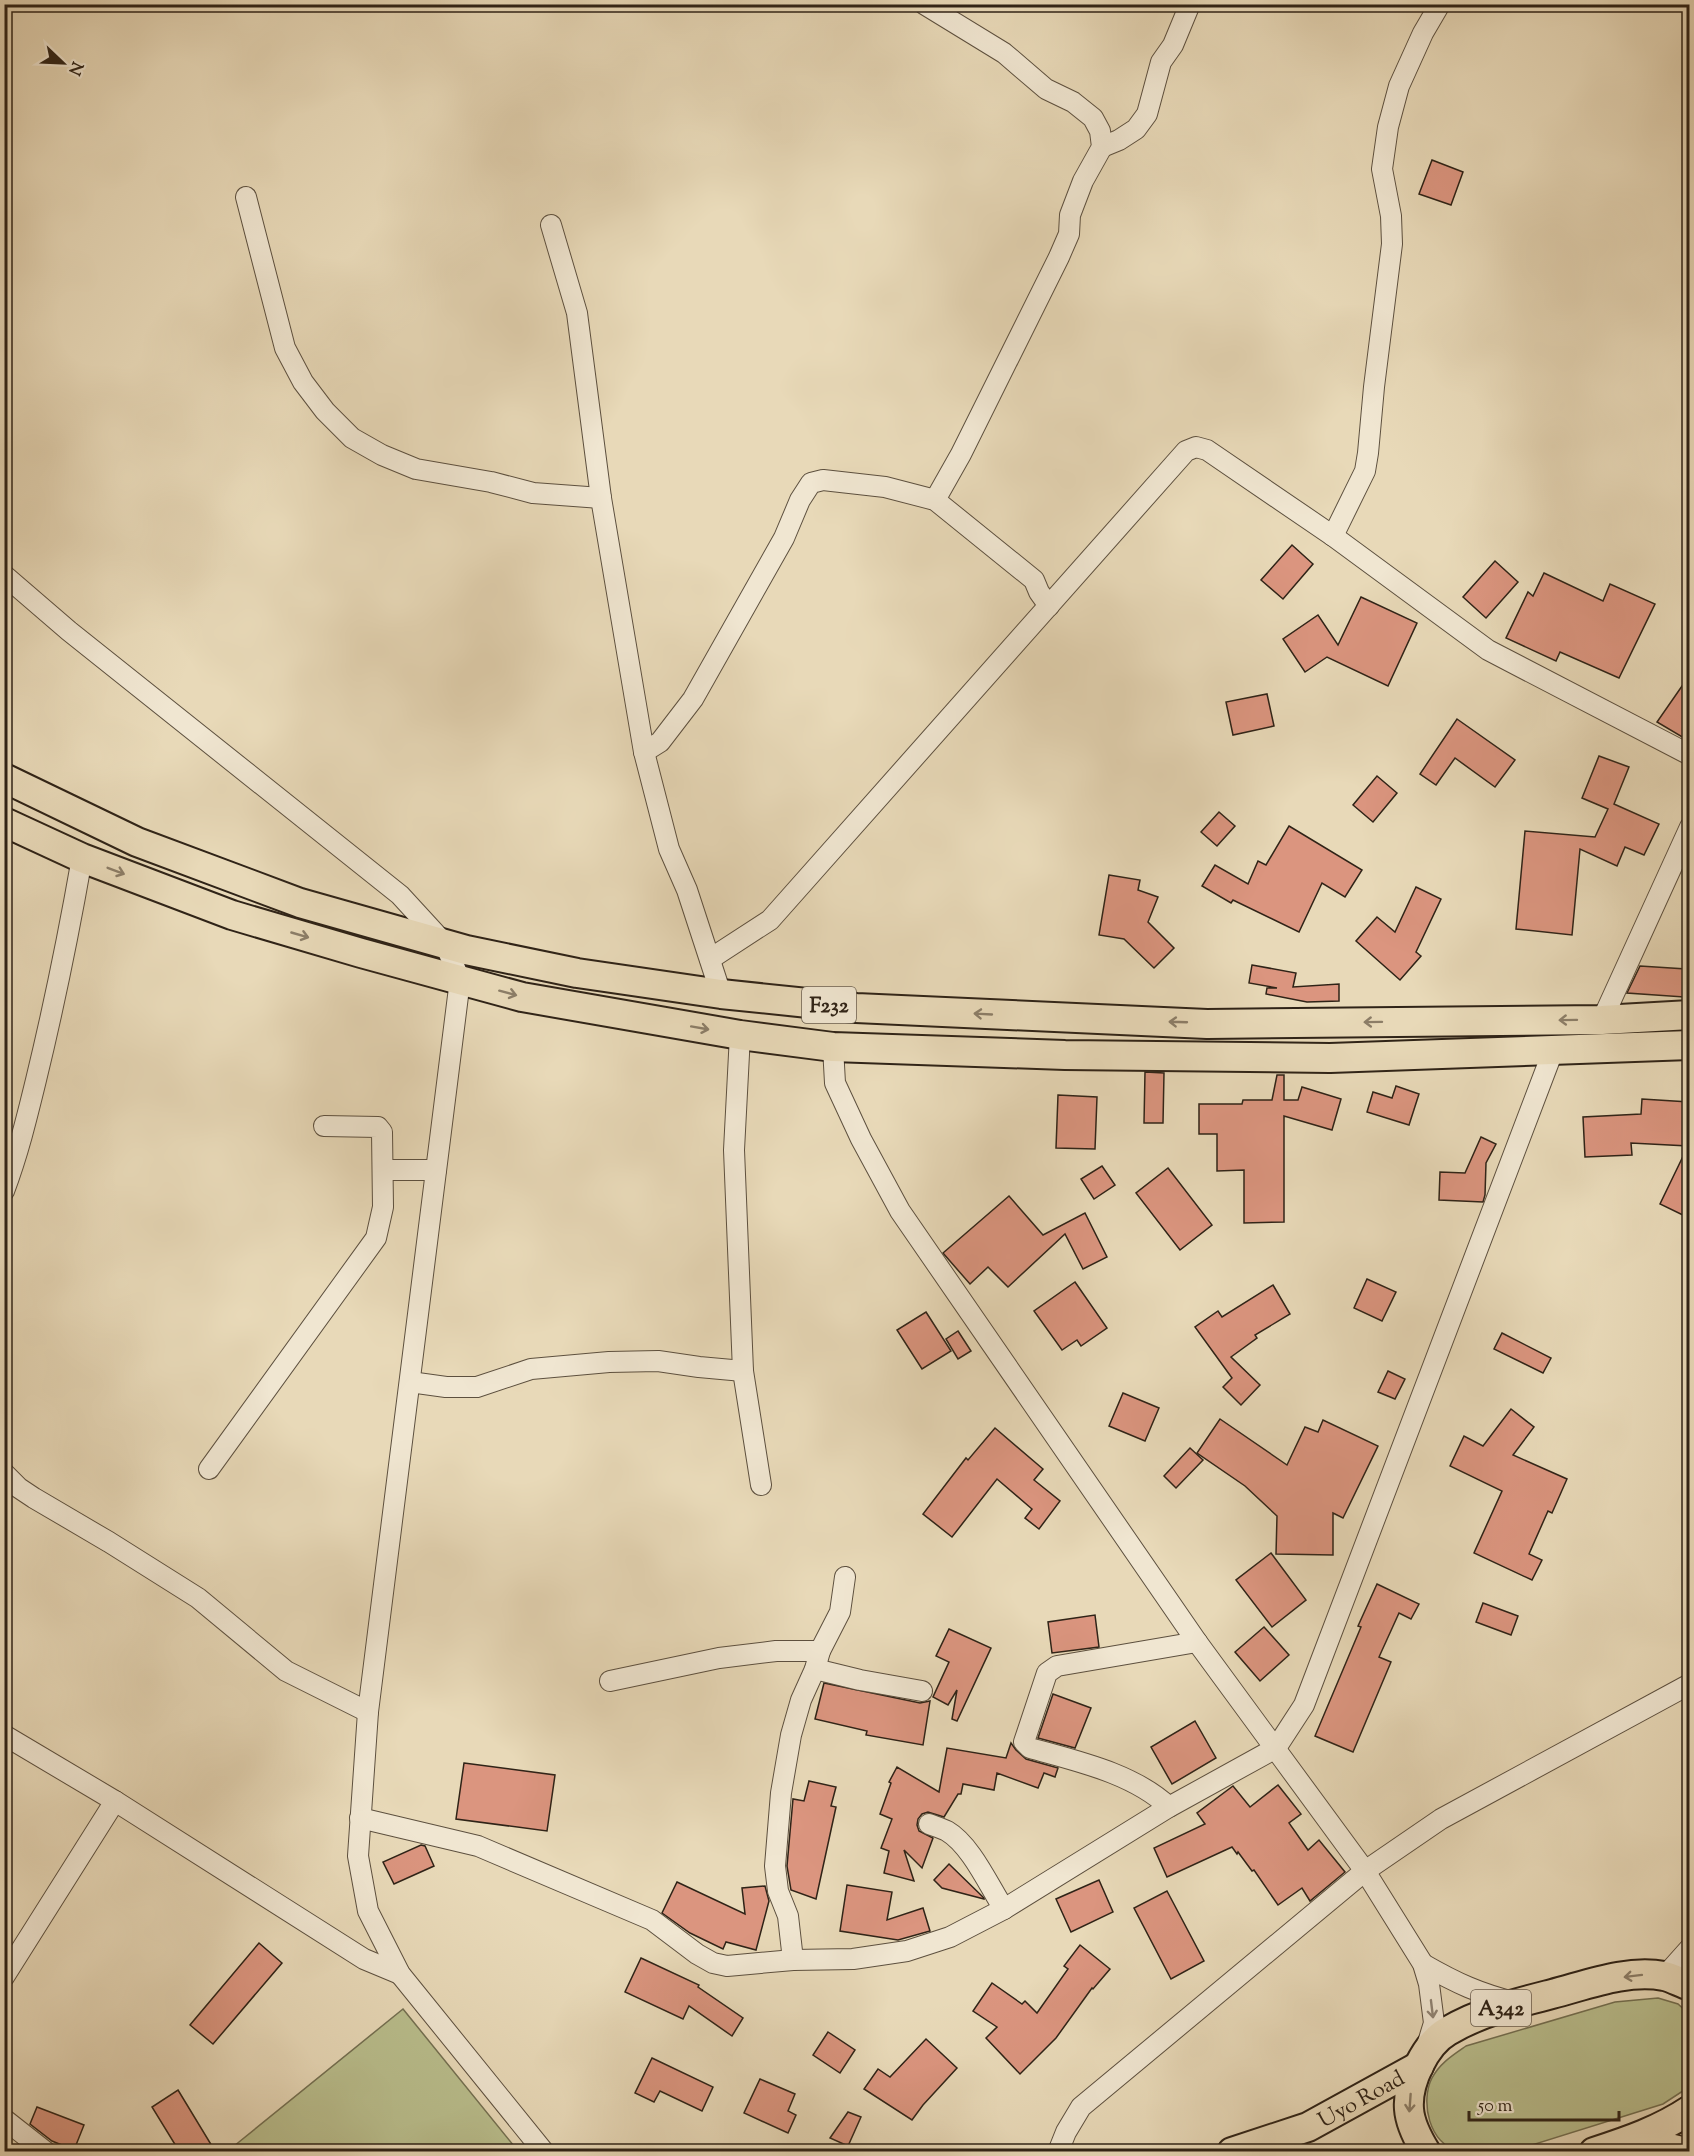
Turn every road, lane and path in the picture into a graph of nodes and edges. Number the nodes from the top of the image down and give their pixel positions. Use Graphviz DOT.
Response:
graph roads {
  1 [pos="924,4"];
  2 [pos="1190,4"];
  3 [pos="1440,4"];
  4 [pos="1102,147"];
  5 [pos="246,197"];
  6 [pos="551,225"];
  7 [pos="601,498"];
  8 [pos="934,500"];
  9 [pos="1333,536"];
  10 [pos="4,575"];
  11 [pos="1049,606"];
  12 [pos="644,752"];
  13 [pos="1689,755"];
  14 [pos="4,778"];
  15 [pos="4,822"];
  16 [pos="1689,827"];
  17 [pos="82,858"];
  18 [pos="444,944"];
  19 [pos="710,959"];
  20 [pos="460,980"];
  21 [pos="721,994"];
  22 [pos="1689,1015"];
  23 [pos="1602,1020"];
  24 [pos="740,1035"];
  25 [pos="1689,1045"];
  26 [pos="832,1047"];
  27 [pos="1553,1051"];
  28 [pos="324,1126"];
  29 [pos="383,1170"];
  30 [pos="436,1170"];
  31 [pos="4,1191"];
  32 [pos="744,1371"];
  33 [pos="410,1382"];
  34 [pos="209,1469"];
  35 [pos="4,1473"];
  36 [pos="760,1485"];
  37 [pos="845,1577"];
  38 [pos="1197,1642"];
  39 [pos="818,1660"];
  40 [pos="610,1681"];
  41 [pos="1689,1684"];
  42 [pos="922,1691"];
  43 [pos="368,1712"];
  44 [pos="4,1735"];
  45 [pos="1276,1748"];
  46 [pos="115,1801"];
  47 [pos="1168,1807"];
  48 [pos="360,1818"];
  49 [pos="929,1824"];
  50 [pos="1365,1871"];
  51 [pos="1004,1909"];
  52 [pos="1689,1948"];
  53 [pos="793,1959"];
  54 [pos="1423,1964"];
  55 [pos="400,1974"];
  56 [pos="4,1977"];
  57 [pos="1677,1981"];
  58 [pos="1517,2003"];
  59 [pos="1422,2060"];
  60 [pos="1689,2110"];
  61 [pos="4,2119"];
  62 [pos="1631,2140"];
  63 [pos="46,2151"];
  64 [pos="544,2151"];
  65 [pos="1058,2151"];
  66 [pos="1232,2151"];
  67 [pos="1426,2151"];
  68 [pos="1594,2151"];
  69 [pos="1689,2151"];
  1 -- 4 [label="street"];
  2 -- 4 [label="street"];
  3 -- 9 [label="street"];
  4 -- 8 [label="street"];
  5 -- 7 [label="street"];
  6 -- 7 [label="street"];
  7 -- 12 [label="street"];
  8 -- 11 [label="street"];
  8 -- 12 [label="street"];
  9 -- 11 [label="street"];
  9 -- 13 [label="street"];
  10 -- 18 [label="street"];
  11 -- 19 [label="street"];
  12 -- 19 [label="street"];
  14 -- 18 [label="highway, F232"];
  15 -- 17 [label="highway, F232"];
  16 -- 23 [label="street"];
  17 -- 20 [label="highway, F232, one-way"];
  17 -- 31 [label="street"];
  18 -- 20 [label="street"];
  18 -- 21 [label="highway, F232"];
  19 -- 21 [label="street"];
  20 -- 24 [label="highway, F232, one-way"];
  20 -- 30 [label="street"];
  23 -- 21 [label="highway, F232, one-way"];
  22 -- 23 [label="highway, F232"];
  24 -- 26 [label="highway, F232"];
  24 -- 32 [label="street"];
  25 -- 27 [label="highway, F232"];
  26 -- 27 [label="highway, F232"];
  26 -- 38 [label="street"];
  27 -- 45 [label="street"];
  28 -- 29 [label="street"];
  29 -- 30 [label="street"];
  29 -- 34 [label="street"];
  30 -- 33 [label="street"];
  32 -- 33 [label="street"];
  32 -- 36 [label="street"];
  33 -- 43 [label="street"];
  35 -- 43 [label="street"];
  37 -- 39 [label="street"];
  38 -- 45 [label="street"];
  38 -- 47 [label="street"];
  39 -- 40 [label="street"];
  39 -- 42 [label="street"];
  39 -- 53 [label="street"];
  41 -- 50 [label="street"];
  43 -- 48 [label="street"];
  44 -- 46 [label="street"];
  45 -- 47 [label="street"];
  45 -- 50 [label="street"];
  46 -- 55 [label="street"];
  46 -- 56 [label="street"];
  47 -- 51 [label="street"];
  48 -- 53 [label="street"];
  48 -- 55 [label="street"];
  49 -- 51 [label="street"];
  50 -- 54 [label="street"];
  50 -- 65 [label="street"];
  51 -- 53 [label="street"];
  52 -- 57 [label="street"];
  54 -- 58 [label="street"];
  54 -- 59 [label="street, one-way"];
  55 -- 64 [label="street"];
  57 -- 58 [label="highway, A342, one-way"];
  58 -- 59 [label="highway, A342"];
  59 -- 66 [label="highway, Uyo Road / A342"];
  59 -- 67 [label="highway, A342, one-way"];
  60 -- 62 [label="highway"];
  61 -- 63 [label="street"];
  62 -- 68 [label="highway"];
  62 -- 69 [label="main road"];
}
